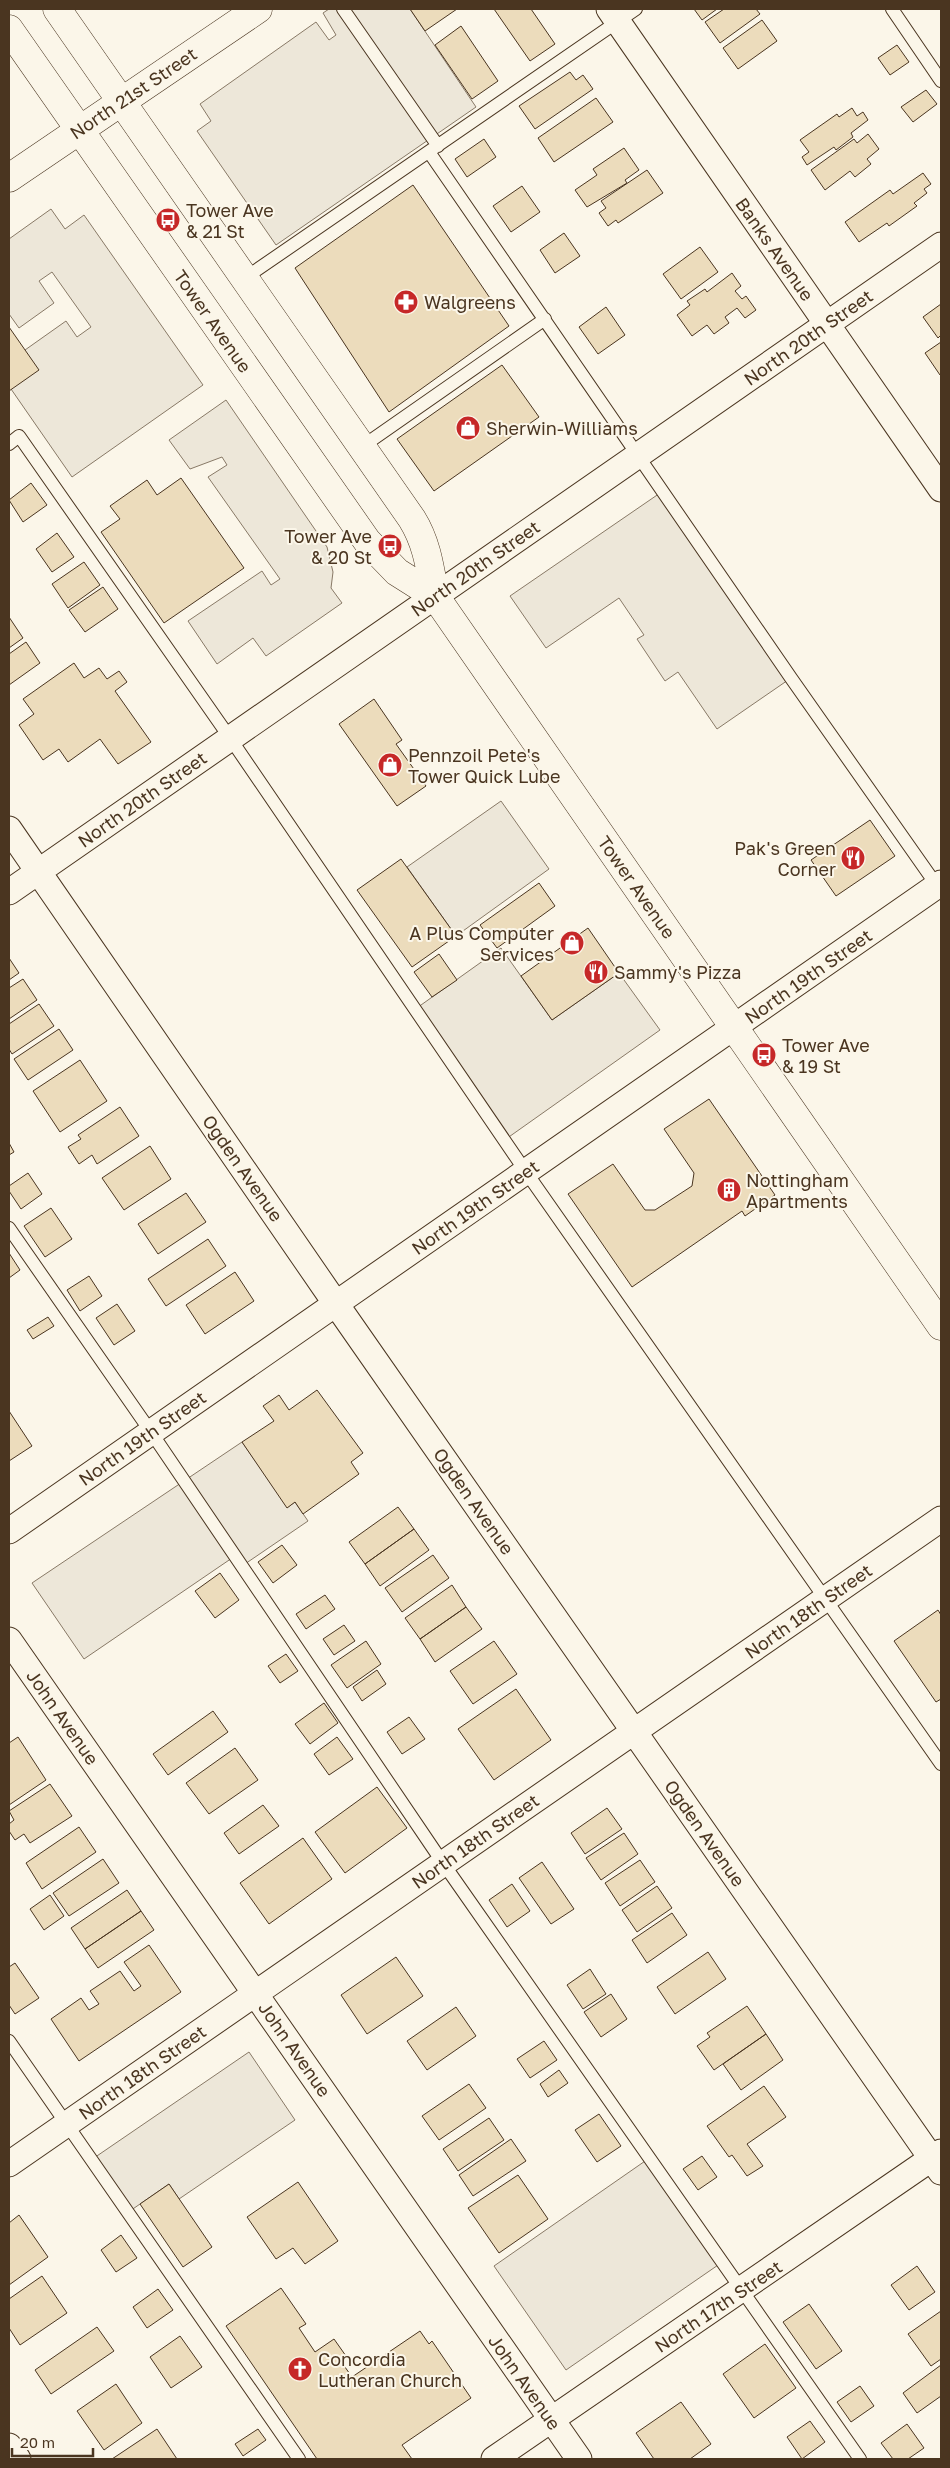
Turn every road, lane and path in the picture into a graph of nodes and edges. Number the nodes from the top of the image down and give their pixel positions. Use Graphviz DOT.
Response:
graph roads {
  1 [pos="56,9"];
  2 [pos="258,9"];
  3 [pos="343,9"];
  4 [pos="892,9"];
  5 [pos="621,13"];
  6 [pos="9,29"];
  7 [pos="941,81"];
  8 [pos="121,102"];
  9 [pos="79,130"];
  10 [pos="433,149"];
  11 [pos="9,178"];
  12 [pos="941,244"];
  13 [pos="245,278"];
  14 [pos="545,319"];
  15 [pos="827,324"];
  16 [pos="9,444"];
  17 [pos="362,446"];
  18 [pos="638,454"];
  19 [pos="941,490"];
  20 [pos="434,596"];
  21 [pos="230,738"];
  22 [pos="9,828"];
  23 [pos="38,871"];
  24 [pos="940,887"];
  25 [pos="9,892"];
  26 [pos="734,1027"];
  27 [pos="526,1172"];
  28 [pos="9,1228"];
  29 [pos="336,1304"];
  30 [pos="941,1326"];
  31 [pos="151,1432"];
  32 [pos="941,1519"];
  33 [pos="9,1531"];
  34 [pos="826,1598"];
  35 [pos="9,1640"];
  36 [pos="634,1731"];
  37 [pos="941,1764"];
  38 [pos="443,1863"];
  39 [pos="256,1993"];
  40 [pos="9,2041"];
  41 [pos="66,2124"];
  42 [pos="938,2161"];
  43 [pos="9,2164"];
  44 [pos="740,2290"];
  45 [pos="551,2419"];
  46 [pos="9,2446"];
  47 [pos="18,2459"];
  48 [pos="299,2459"];
  49 [pos="494,2459"];
  50 [pos="579,2459"];
  51 [pos="860,2459"];
  1 -- 8 [label="main road, Tower Avenue"];
  2 -- 8 [label="main road, North 21st Street"];
  3 -- 10 [label="lane"];
  4 -- 7 [label="lane"];
  5 -- 10 [label="lane"];
  5 -- 15 [label="street, Banks Avenue"];
  6 -- 9 [label="main road, Tower Avenue"];
  8 -- 9 [label="main road, North 21st Street"];
  8 -- 13 [label="main road, Tower Avenue"];
  9 -- 11 [label="main road, North 21st Street"];
  9 -- 20 [label="main road, Tower Avenue"];
  10 -- 13 [label="lane"];
  10 -- 14 [label="lane"];
  12 -- 15 [label="street, North 20th Street"];
  13 -- 17 [label="main road, Tower Avenue"];
  14 -- 17 [label="lane"];
  14 -- 18 [label="lane"];
  15 -- 18 [label="street, North 20th Street"];
  15 -- 19 [label="street, Banks Avenue"];
  16 -- 21 [label="lane"];
  17 -- 20 [label="main road, Tower Avenue"];
  18 -- 20 [label="street, North 20th Street"];
  18 -- 24 [label="lane"];
  20 -- 21 [label="street, North 20th Street"];
  20 -- 26 [label="main road, Tower Avenue"];
  21 -- 23 [label="street, North 20th Street"];
  21 -- 27 [label="lane"];
  22 -- 23 [label="street, Ogden Avenue"];
  23 -- 25 [label="street, North 20th Street"];
  23 -- 29 [label="street, Ogden Avenue"];
  24 -- 26 [label="street, North 19th Street"];
  26 -- 27 [label="street, North 19th Street"];
  26 -- 30 [label="main road, Tower Avenue"];
  27 -- 29 [label="street, North 19th Street"];
  27 -- 34 [label="lane"];
  28 -- 31 [label="lane"];
  29 -- 31 [label="street, North 19th Street"];
  29 -- 36 [label="street, Ogden Avenue"];
  31 -- 33 [label="street, North 19th Street"];
  31 -- 38 [label="lane"];
  32 -- 34 [label="street, North 18th Street"];
  34 -- 36 [label="street, North 18th Street"];
  34 -- 37 [label="lane"];
  35 -- 39 [label="street, John Avenue"];
  36 -- 38 [label="street, North 18th Street"];
  36 -- 42 [label="street, Ogden Avenue"];
  38 -- 39 [label="street, North 18th Street"];
  38 -- 44 [label="lane"];
  39 -- 41 [label="street, North 18th Street"];
  39 -- 45 [label="street, John Avenue"];
  40 -- 41 [label="lane"];
  41 -- 43 [label="street, North 18th Street"];
  41 -- 48 [label="lane"];
  42 -- 44 [label="street, North 17th Street"];
  44 -- 45 [label="street, North 17th Street"];
  44 -- 51 [label="lane"];
  45 -- 49 [label="street, North 17th Street"];
  45 -- 50 [label="street, John Avenue"];
  46 -- 47 [label="street"];
}
